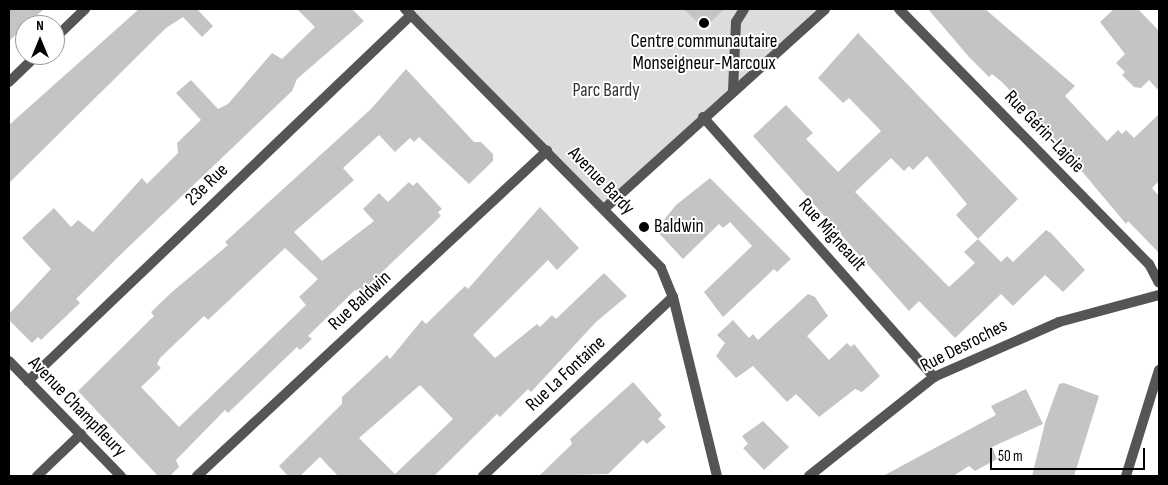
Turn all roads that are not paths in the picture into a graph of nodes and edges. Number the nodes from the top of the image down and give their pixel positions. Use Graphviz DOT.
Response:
graph roads {
  1 [pos="85,9"];
  2 [pos="744,9"];
  3 [pos="825,9"];
  4 [pos="899,9"];
  5 [pos="408,12"];
  6 [pos="65,28"];
  7 [pos="27,65"];
  8 [pos="9,82"];
  9 [pos="733,91"];
  10 [pos="703,117"];
  11 [pos="547,150"];
  12 [pos="604,209"];
  13 [pos="1159,283"];
  14 [pos="1159,295"];
  15 [pos="673,297"];
  16 [pos="9,361"];
  17 [pos="1159,370"];
  18 [pos="934,377"];
  19 [pos="28,381"];
  20 [pos="81,434"];
  21 [pos="37,476"];
  22 [pos="121,476"];
  23 [pos="197,476"];
  24 [pos="484,476"];
  25 [pos="717,476"];
  26 [pos="809,476"];
  27 [pos="1126,476"];
  1 -- 6 [label="street"];
  2 -- 9 [label="street"];
  3 -- 9 [label="street"];
  4 -- 13 [label="street, Rue Gérin-Lajoie"];
  5 -- 11 [label="street, Avenue Bardy"];
  5 -- 19 [label="street, 23e Rue"];
  7 -- 8 [label="street"];
  9 -- 10 [label="street"];
  10 -- 12 [label="street"];
  10 -- 18 [label="street, Rue Migneault"];
  11 -- 12 [label="street, Avenue Bardy"];
  11 -- 23 [label="street, Rue Baldwin"];
  12 -- 15 [label="street, Avenue Bardy"];
  14 -- 18 [label="street, Rue Desroches"];
  15 -- 24 [label="street, Rue La Fontaine"];
  15 -- 25 [label="street, Avenue Bardy"];
  16 -- 19 [label="street, Avenue Champfleury"];
  17 -- 27 [label="street"];
  18 -- 26 [label="street, Rue Desroches"];
  19 -- 20 [label="street, Avenue Champfleury"];
  20 -- 21 [label="street"];
  20 -- 22 [label="street, Avenue Champfleury"];
}
